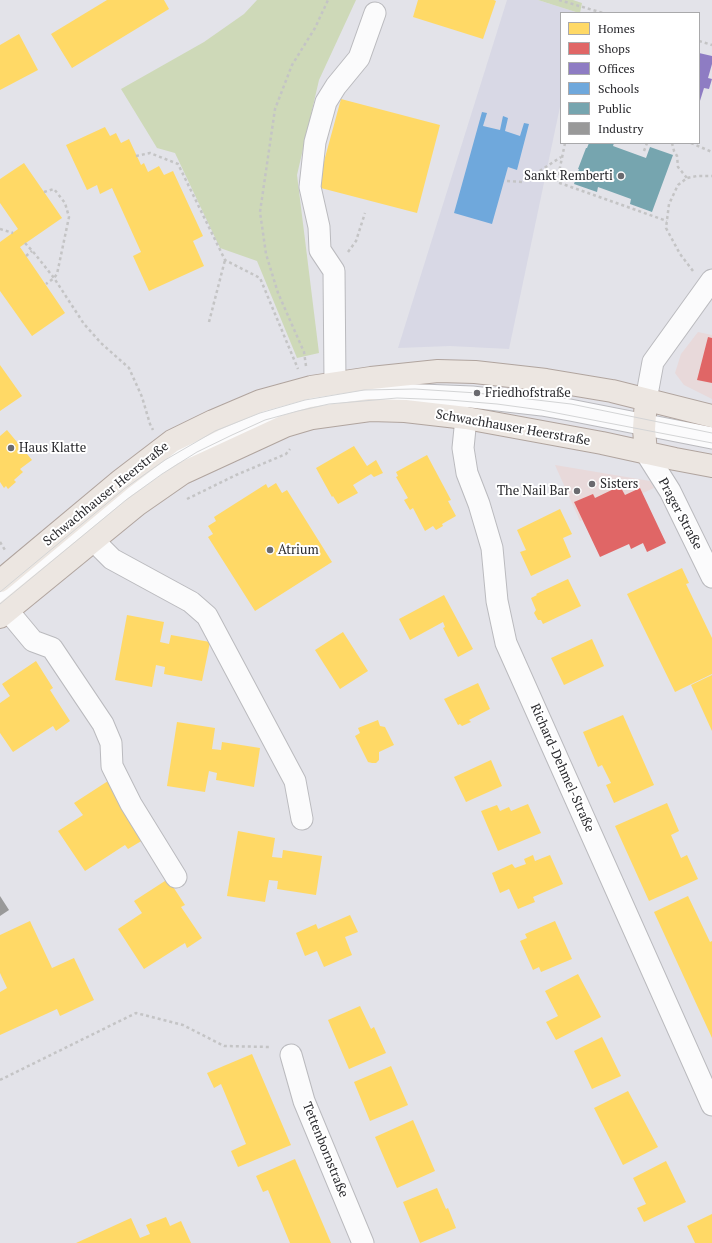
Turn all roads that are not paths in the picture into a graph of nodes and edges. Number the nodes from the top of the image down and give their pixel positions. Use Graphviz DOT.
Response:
graph roads {
  1 [pos="375,12"];
  2 [pos="710,282"];
  3 [pos="335,383"];
  4 [pos="646,400"];
  5 [pos="712,416"];
  6 [pos="466,418"];
  7 [pos="644,425"];
  8 [pos="712,438"];
  9 [pos="646,453"];
  10 [pos="712,466"];
  11 [pos="93,540"];
  12 [pos="712,576"];
  13 [pos="0,580"];
  14 [pos="3,609"];
  15 [pos="302,819"];
  16 [pos="176,876"];
  17 [pos="291,1055"];
  18 [pos="712,1105"];
  19 [pos="363,1243"];
  1 -- 3 [label="street"];
  2 -- 4 [label="street"];
  3 -- 4 [label="main road, Schwachhauser Heerstraße"];
  3 -- 13 [label="main road, Schwachhauser Heerstraße"];
  4 -- 5 [label="main road, Schwachhauser Heerstraße"];
  4 -- 7 [label="main road"];
  6 -- 9 [label="main road, Schwachhauser Heerstraße"];
  6 -- 11 [label="main road, Schwachhauser Heerstraße"];
  6 -- 18 [label="street, Richard-Dehmel-Straße"];
  7 -- 8 [label="street"];
  7 -- 9 [label="main road"];
  7 -- 14 [label="street"];
  9 -- 10 [label="main road, Schwachhauser Heerstraße"];
  9 -- 12 [label="street, Prager Straße"];
  11 -- 14 [label="main road, Schwachhauser Heerstraße"];
  11 -- 15 [label="street"];
  14 -- 16 [label="street"];
  17 -- 19 [label="street, Tettenbornstraße"];
}
